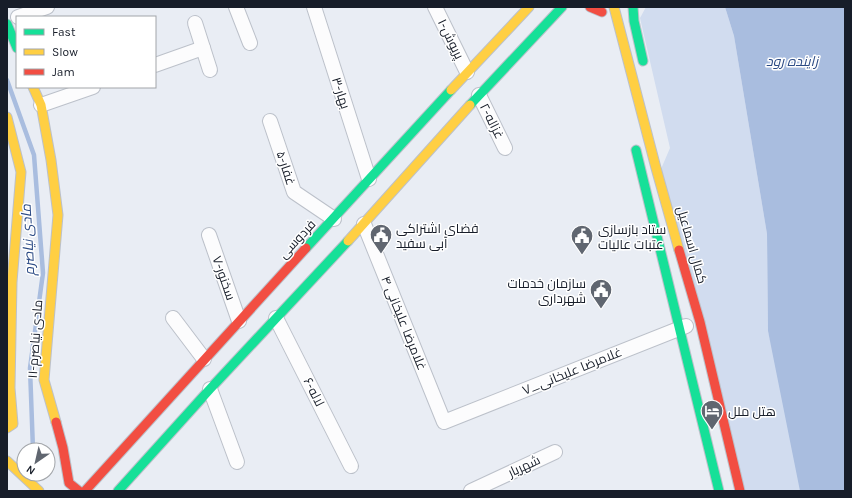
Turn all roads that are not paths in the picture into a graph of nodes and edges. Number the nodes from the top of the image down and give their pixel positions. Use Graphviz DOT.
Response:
graph roads {
  1 [pos="47,7"];
  2 [pos="236,7"];
  3 [pos="314,7"];
  4 [pos="435,7"];
  5 [pos="530,7"];
  6 [pos="562,7"];
  7 [pos="590,7"];
  8 [pos="614,7"];
  9 [pos="633,7"];
  10 [pos="602,13"];
  11 [pos="21,16"];
  12 [pos="7,22"];
  13 [pos="195,23"];
  14 [pos="250,43"];
  15 [pos="16,45"];
  16 [pos="203,48"];
  17 [pos="156,65"];
  18 [pos="210,70"];
  19 [pos="467,72"];
  20 [pos="646,74"];
  21 [pos="33,88"];
  22 [pos="90,88"];
  23 [pos="479,95"];
  24 [pos="41,105"];
  25 [pos="7,117"];
  26 [pos="270,121"];
  27 [pos="634,143"];
  28 [pos="505,148"];
  29 [pos="662,154"];
  30 [pos="656,168"];
  31 [pos="369,179"];
  32 [pos="13,210"];
  33 [pos="355,212"];
  34 [pos="334,218"];
  35 [pos="209,235"];
  36 [pos="173,318"];
  37 [pos="276,318"];
  38 [pos="239,321"];
  39 [pos="700,322"];
  40 [pos="680,328"];
  41 [pos="204,359"];
  42 [pos="210,389"];
  43 [pos="444,422"];
  44 [pos="7,428"];
  45 [pos="556,452"];
  46 [pos="7,461"];
  47 [pos="237,462"];
  48 [pos="351,466"];
  49 [pos="39,491"];
  50 [pos="80,491"];
  51 [pos="85,491"];
  52 [pos="118,491"];
  53 [pos="471,491"];
  54 [pos="719,491"];
  55 [pos="740,491"];
  1 -- 11 [label="street"];
  2 -- 14 [label="street"];
  3 -- 31 [label="street, ۳-بهار"];
  4 -- 19 [label="street, ۱-پریوش"];
  5 -- 19 [label="main road, فردوسی"];
  6 -- 23 [label="main road, فردوسی"];
  7 -- 10 [label="main road"];
  8 -- 30 [label="main road, کمال اسماعیل"];
  9 -- 20 [label="main road"];
  12 -- 15 [label="main road"];
  13 -- 16 [label="street"];
  16 -- 17 [label="street"];
  16 -- 18 [label="street"];
  19 -- 31 [label="main road, فردوسی"];
  21 -- 24 [label="main road, ۱۱-مادی نیاصرم"];
  22 -- 24 [label="street"];
  23 -- 28 [label="street, ۲-غزاله"];
  23 -- 33 [label="main road, فردوسی"];
  24 -- 50 [label="main road, ۱۱-مادی نیاصرم"];
  25 -- 32 [label="main road"];
  26 -- 34 [label="street, ۵-غفار"];
  27 -- 40 [label="main road"];
  29 -- 30 [label="main road"];
  30 -- 39 [label="main road, کمال اسماعیل"];
  31 -- 33 [label="main road, فردوسی"];
  32 -- 44 [label="main road"];
  33 -- 34 [label="main road, فردوسی"];
  33 -- 37 [label="main road, فردوسی"];
  33 -- 43 [label="street, ۴ غلامرضا علیخانی"];
  34 -- 38 [label="main road, فردوسی"];
  35 -- 38 [label="street, ۷-سخنور"];
  36 -- 41 [label="street"];
  37 -- 42 [label="main road, فردوسی"];
  37 -- 48 [label="street, ۶-لاله"];
  38 -- 41 [label="main road, فردوسی"];
  39 -- 40 [label="street, ۷_غلامرضا علیخانی"];
  39 -- 55 [label="main road, کمال اسماعیل"];
  40 -- 43 [label="street, ۷_غلامرضا علیخانی"];
  40 -- 54 [label="main road"];
  41 -- 51 [label="main road, فردوسی"];
  42 -- 47 [label="street"];
  42 -- 52 [label="main road, فردوسی"];
  45 -- 53 [label="street, شهریار"];
  46 -- 49 [label="main road"];
}
